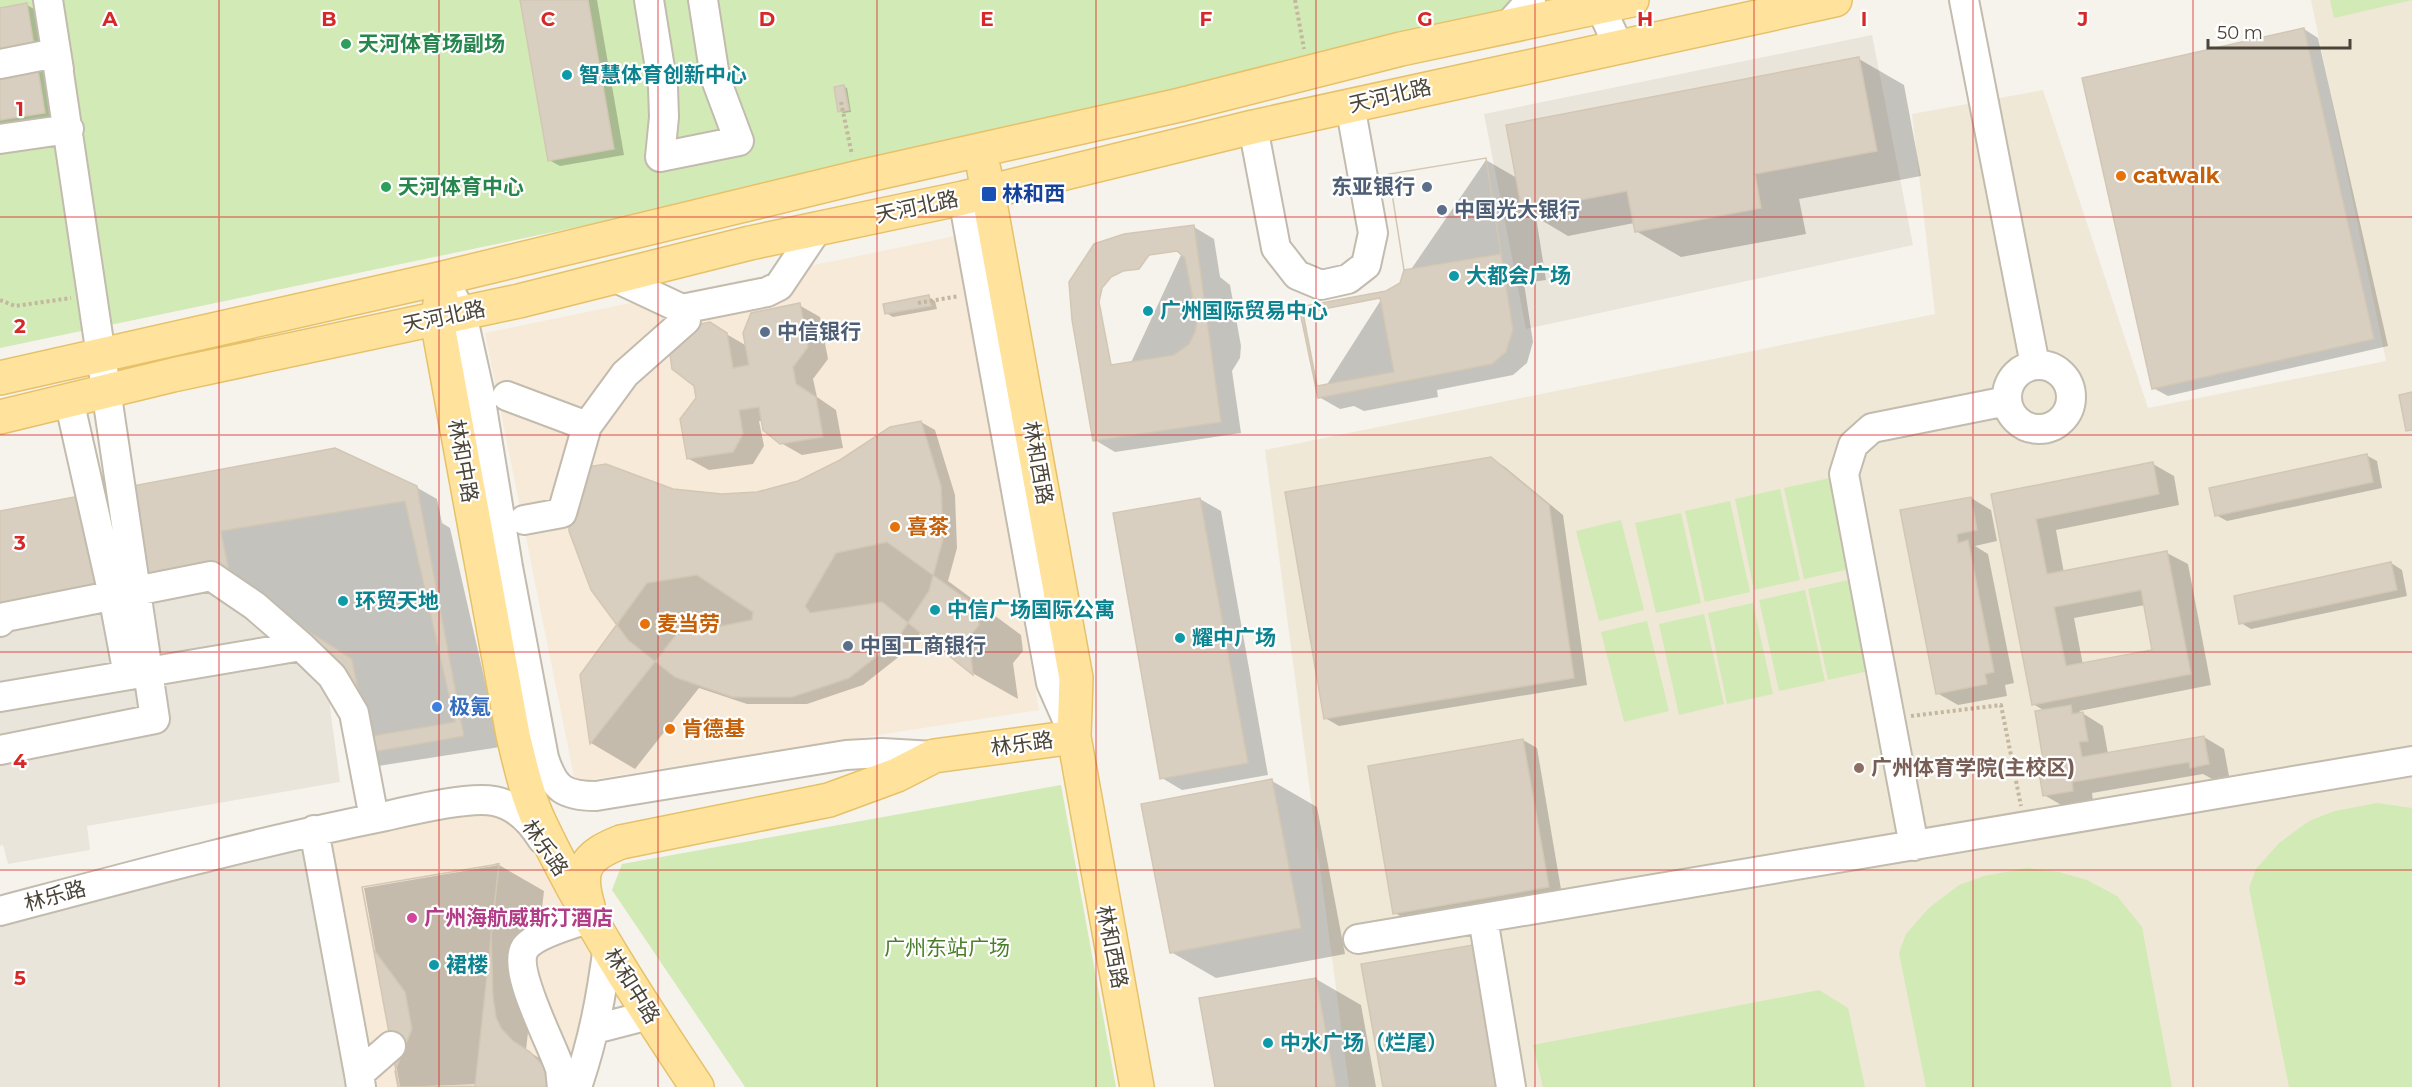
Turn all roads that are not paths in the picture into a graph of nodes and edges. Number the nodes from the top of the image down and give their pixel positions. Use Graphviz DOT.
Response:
graph roads {
  1 [pos="48,0"];
  2 [pos="649,0"];
  3 [pos="703,0"];
  4 [pos="1531,0"];
  5 [pos="1835,0"];
  6 [pos="1964,0"];
  7 [pos="1613,2"];
  8 [pos="1753,9"];
  9 [pos="1507,27"];
  10 [pos="1619,47"];
  11 [pos="56,53"];
  12 [pos="0,63"];
  13 [pos="1350,105"];
  14 [pos="1253,127"];
  15 [pos="69,129"];
  16 [pos="0,139"];
  17 [pos="980,149"];
  18 [pos="976,194"];
  19 [pos="818,228"];
  20 [pos="443,278"];
  21 [pos="615,278"];
  22 [pos="450,317"];
  23 [pos="686,320"];
  24 [pos="106,354"];
  25 [pos="2035,365"];
  26 [pos="0,378"];
  27 [pos="507,396"];
  28 [pos="69,400"];
  29 [pos="2007,401"];
  30 [pos="0,417"];
  31 [pos="586,426"];
  32 [pos="524,520"];
  33 [pos="113,595"];
  34 [pos="0,622"];
  35 [pos="301,646"];
  36 [pos="128,675"];
  37 [pos="0,697"];
  38 [pos="1074,737"];
  39 [pos="0,750"];
  40 [pos="933,756"];
  41 [pos="544,758"];
  42 [pos="2412,761"];
  43 [pos="374,818"];
  44 [pos="314,830"];
  45 [pos="1914,846"];
  46 [pos="0,911"];
  47 [pos="591,918"];
  48 [pos="1483,918"];
  49 [pos="1358,939"];
  50 [pos="608,946"];
  51 [pos="649,1015"];
  52 [pos="595,1029"];
  53 [pos="392,1046"];
  54 [pos="360,1080"];
  55 [pos="562,1087"];
  56 [pos="577,1087"];
  57 [pos="698,1087"];
  58 [pos="1137,1087"];
  59 [pos="1511,1087"];
  1 -- 11 [label="street"];
  2 -- 3 [label="street"];
  4 -- 9 [label="street"];
  5 -- 8 [label="main road, 天河北路"];
  6 -- 25 [label="street"];
  7 -- 9 [label="main road, 天河北路"];
  7 -- 10 [label="street"];
  8 -- 10 [label="main road, 天河北路"];
  9 -- 17 [label="main road, 天河北路"];
  10 -- 13 [label="main road, 天河北路"];
  11 -- 12 [label="street"];
  11 -- 15 [label="street"];
  11 -- 39 [label="street"];
  13 -- 14 [label="main road, 天河北路"];
  13 -- 14 [label="street"];
  14 -- 18 [label="main road, 天河北路"];
  15 -- 16 [label="street"];
  15 -- 24 [label="street"];
  17 -- 18 [label="main road, 林和西路"];
  17 -- 20 [label="main road, 天河北路"];
  18 -- 19 [label="main road, 天河北路"];
  18 -- 38 [label="main road, 林和西路"];
  19 -- 21 [label="main road, 天河北路"];
  19 -- 21 [label="street"];
  20 -- 22 [label="main road, 林和中路"];
  20 -- 24 [label="main road, 天河北路"];
  21 -- 22 [label="main road, 天河北路"];
  22 -- 28 [label="main road, 天河北路"];
  22 -- 41 [label="street, 林和中路"];
  22 -- 47 [label="main road, 林和中路"];
  23 -- 31 [label="street"];
  24 -- 26 [label="main road, 天河北路"];
  25 -- 29 [label="street"];
  25 -- 29 [label="street"];
  27 -- 31 [label="street"];
  28 -- 30 [label="main road, 天河北路"];
  28 -- 33 [label="street"];
  29 -- 45 [label="street"];
  31 -- 32 [label="street"];
  33 -- 34 [label="street"];
  33 -- 35 [label="street"];
  33 -- 36 [label="street"];
  35 -- 36 [label="street"];
  35 -- 43 [label="street"];
  36 -- 37 [label="street"];
  38 -- 40 [label="main road, 林乐路"];
  38 -- 58 [label="main road, 林和西路"];
  40 -- 41 [label="street, 林乐路"];
  40 -- 47 [label="main road, 林乐路"];
  42 -- 45 [label="street"];
  43 -- 44 [label="street, 林乐路"];
  43 -- 47 [label="street, 林乐路"];
  44 -- 46 [label="street, 林乐路"];
  44 -- 54 [label="street"];
  45 -- 48 [label="street"];
  47 -- 50 [label="main road, 林和中路"];
  47 -- 55 [label="street"];
  48 -- 49 [label="street"];
  48 -- 59 [label="street"];
  50 -- 51 [label="main road, 林和中路"];
  50 -- 52 [label="street"];
  51 -- 52 [label="street"];
  51 -- 57 [label="main road, 林和中路"];
  52 -- 56 [label="street"];
  53 -- 54 [label="street"];
}
